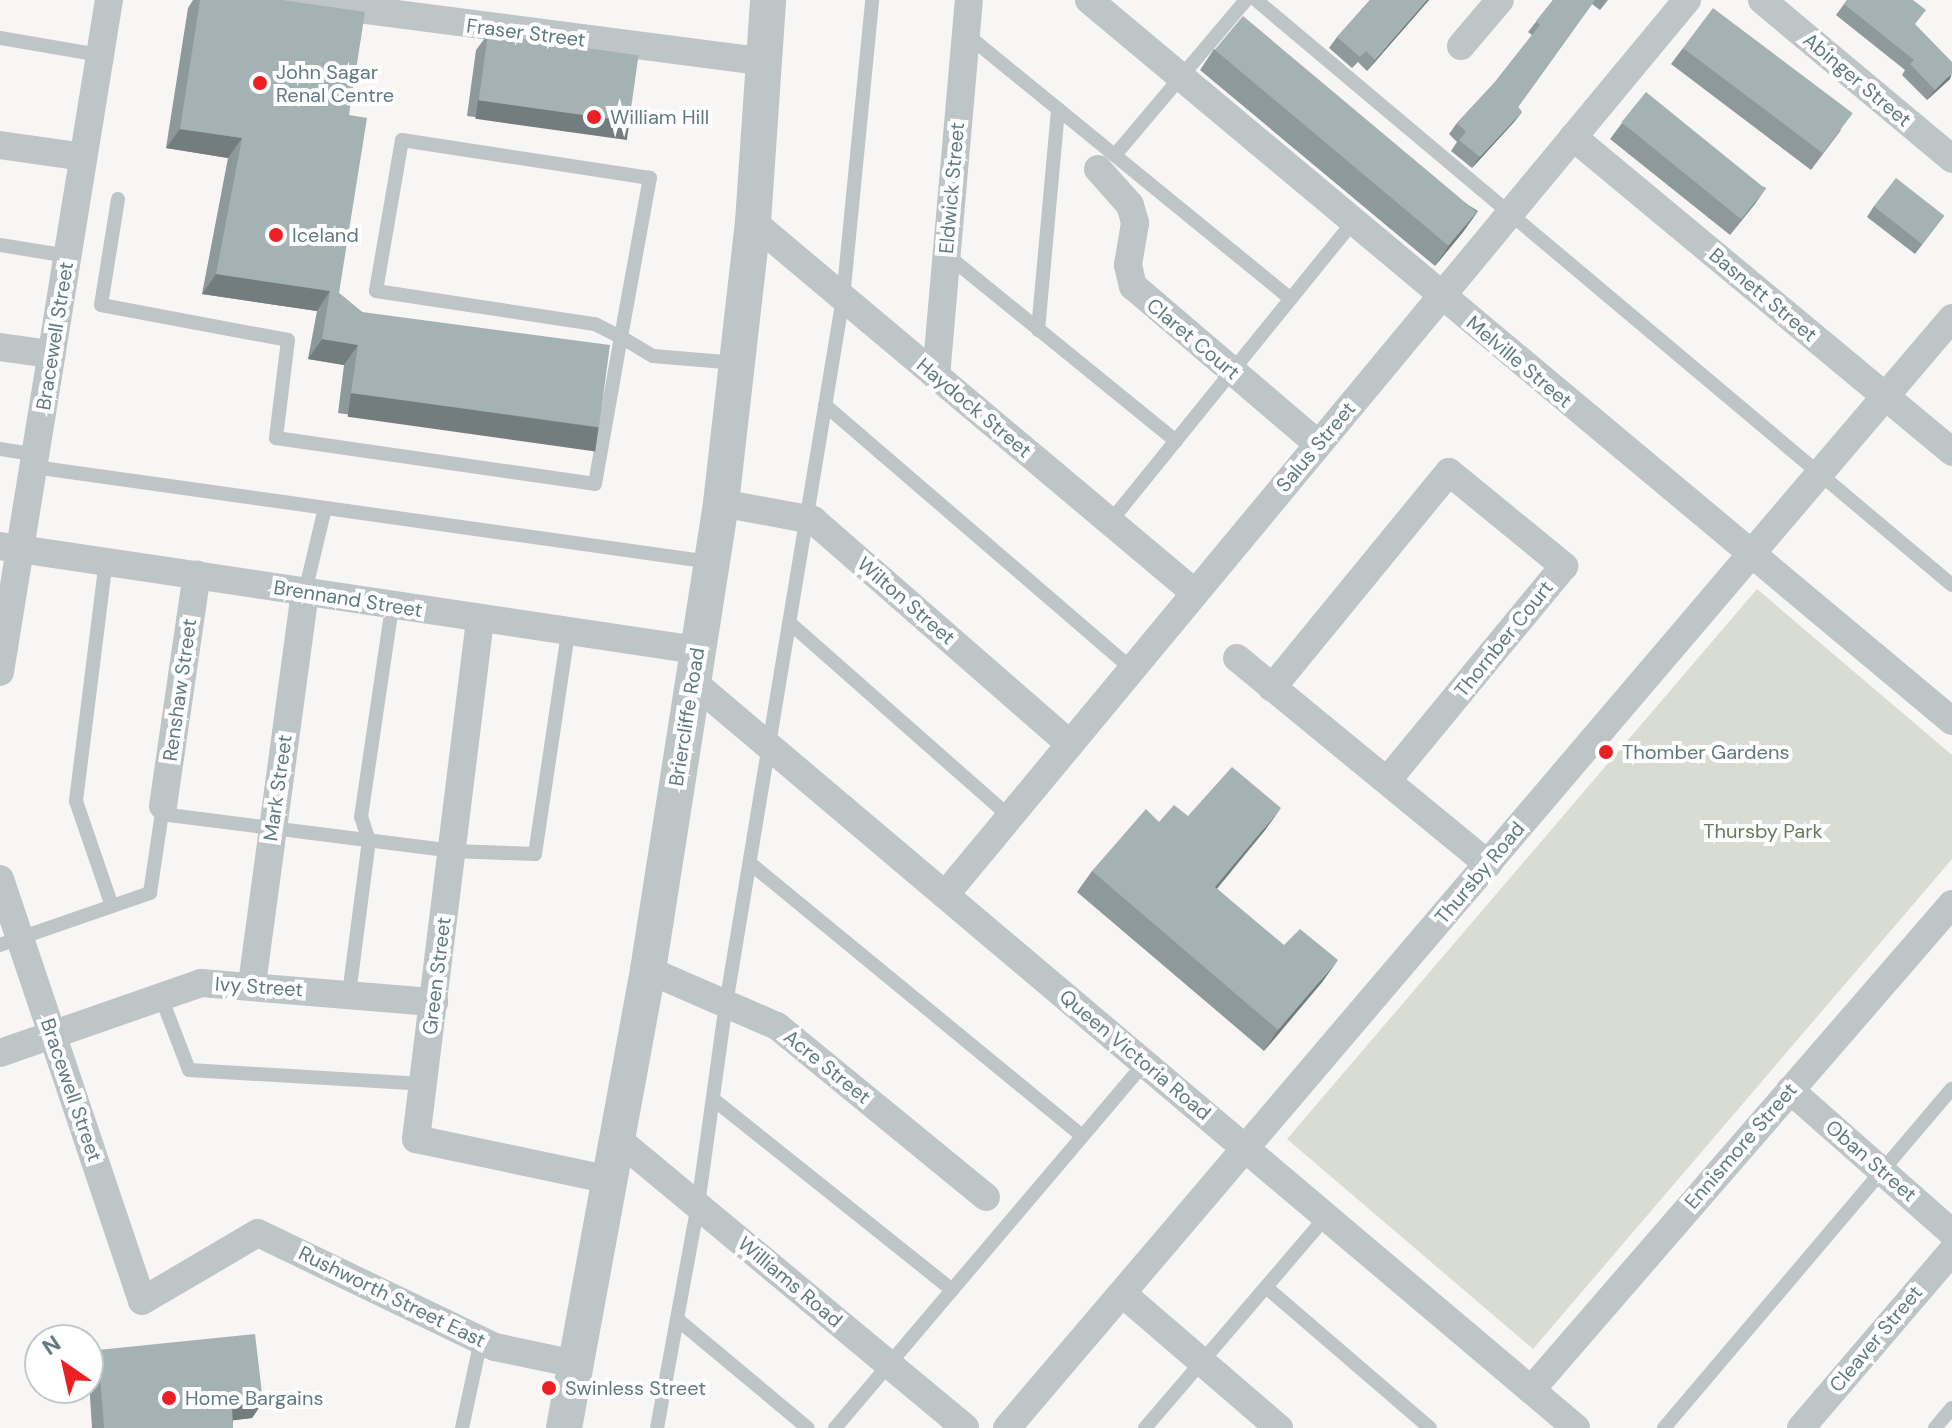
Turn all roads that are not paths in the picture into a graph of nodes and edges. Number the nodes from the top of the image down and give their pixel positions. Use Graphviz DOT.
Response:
graph roads {
  1 [pos="109,0"];
  2 [pos="289,0"];
  3 [pos="768,0"];
  4 [pos="872,0"];
  5 [pos="969,0"];
  6 [pos="1089,0"];
  7 [pos="1246,0"];
  8 [pos="1256,0"];
  9 [pos="1500,0"];
  10 [pos="1687,0"];
  11 [pos="1762,0"];
  12 [pos="336,5"];
  13 [pos="966,34"];
  14 [pos="0,38"];
  15 [pos="1461,46"];
  16 [pos="99,55"];
  17 [pos="764,62"];
  18 [pos="1180,77"];
  19 [pos="1058,109"];
  20 [pos="1573,137"];
  21 [pos="0,145"];
  22 [pos="83,157"];
  23 [pos="1952,159"];
  24 [pos="1106,162"];
  25 [pos="118,199"];
  26 [pos="1511,213"];
  27 [pos="753,222"];
  28 [pos="1352,223"];
  29 [pos="0,245"];
  30 [pos="947,255"];
  31 [pos="68,256"];
  32 [pos="1440,297"];
  33 [pos="843,298"];
  34 [pos="1291,299"];
  35 [pos="1952,318"];
  36 [pos="1038,330"];
  37 [pos="621,337"];
  38 [pos="0,347"];
  39 [pos="50,354"];
  40 [pos="737,363"];
  41 [pos="1232,372"];
  42 [pos="936,376"];
  43 [pos="1885,396"];
  44 [pos="825,405"];
  45 [pos="1176,441"];
  46 [pos="1318,444"];
  47 [pos="0,449"];
  48 [pos="1952,452"];
  49 [pos="35,461"];
  50 [pos="1820,474"];
  51 [pos="721,503"];
  52 [pos="325,508"];
  53 [pos="805,519"];
  54 [pos="1110,522"];
  55 [pos="8,546"];
  56 [pos="1749,553"];
  57 [pos="106,560"];
  58 [pos="711,563"];
  59 [pos="197,574"];
  60 [pos="1952,585"];
  61 [pos="305,592"];
  62 [pos="1195,593"];
  63 [pos="392,606"];
  64 [pos="480,620"];
  65 [pos="791,624"];
  66 [pos="568,632"];
  67 [pos="1237,658"];
  68 [pos="695,666"];
  69 [pos="1132,669"];
  70 [pos="0,672"];
  71 [pos="1272,688"];
  72 [pos="1952,721"];
  73 [pos="1070,744"];
  74 [pos="772,749"];
  75 [pos="1387,781"];
  76 [pos="162,810"];
  77 [pos="1010,817"];
  78 [pos="273,829"];
  79 [pos="369,841"];
  80 [pos="452,851"];
  81 [pos="751,864"];
  82 [pos="1488,864"];
  83 [pos="0,879"];
  84 [pos="945,895"];
  85 [pos="1952,904"];
  86 [pos="112,906"];
  87 [pos="10,942"];
  88 [pos="648,970"];
  89 [pos="252,984"];
  90 [pos="349,994"];
  91 [pos="161,997"];
  92 [pos="434,1002"];
  93 [pos="726,1004"];
  94 [pos="53,1034"];
  95 [pos="0,1053"];
  96 [pos="1144,1063"];
  97 [pos="423,1084"];
  98 [pos="1952,1089"];
  99 [pos="1790,1090"];
  100 [pos="713,1099"];
  101 [pos="1082,1136"];
  102 [pos="615,1137"];
  103 [pos="1246,1149"];
  104 [pos="1882,1172"];
  105 [pos="606,1179"];
  106 [pos="986,1197"];
  107 [pos="698,1205"];
  108 [pos="1326,1217"];
  109 [pos="258,1233"];
  110 [pos="1952,1233"];
  111 [pos="1952,1251"];
  112 [pos="1266,1287"];
  113 [pos="952,1290"];
  114 [pos="1123,1294"];
  115 [pos="677,1319"];
  116 [pos="481,1340"];
  117 [pos="1201,1361"];
  118 [pos="576,1364"];
  119 [pos="889,1364"];
  120 [pos="1531,1390"];
  121 [pos="1952,1408"];
  122 [pos="569,1427"];
  123 [pos="462,1428"];
  124 [pos="657,1428"];
  125 [pos="808,1428"];
  126 [pos="835,1428"];
  127 [pos="965,1428"];
  128 [pos="1007,1428"];
  129 [pos="1145,1428"];
  130 [pos="1279,1428"];
  131 [pos="1430,1428"];
  132 [pos="1576,1428"];
  133 [pos="1664,1428"];
  134 [pos="1801,1428"];
  135 [pos="1935,1428"];
  1 -- 16 [label="street, Bracewell Street"];
  2 -- 12 [label="street, Fraser Street"];
  3 -- 17 [label="street, Briercliffe Road"];
  4 -- 33 [label="lane"];
  5 -- 13 [label="street, Eldwick Street"];
  6 -- 18 [label="street, Melville Street"];
  7 -- 18 [label="lane"];
  8 -- 26 [label="lane"];
  9 -- 15 [label="street"];
  10 -- 20 [label="street, Salus Street"];
  11 -- 23 [label="street, Abinger Street"];
  12 -- 17 [label="street, Fraser Street"];
  13 -- 19 [label="lane"];
  13 -- 30 [label="street, Eldwick Street"];
  14 -- 16 [label="lane"];
  16 -- 22 [label="street, Bracewell Street"];
  17 -- 27 [label="street, Briercliffe Road"];
  18 -- 24 [label="lane"];
  18 -- 28 [label="street, Melville Street"];
  19 -- 24 [label="lane"];
  19 -- 36 [label="lane"];
  20 -- 26 [label="street, Salus Street"];
  20 -- 43 [label="street, Basnett Street"];
  21 -- 22 [label="street"];
  22 -- 31 [label="street, Bracewell Street"];
  24 -- 34 [label="lane"];
  24 -- 41 [label="street, Claret Court"];
  25 -- 37 [label="lane"];
  26 -- 32 [label="street, Salus Street"];
  26 -- 50 [label="lane"];
  27 -- 33 [label="street, Haydock Street"];
  27 -- 40 [label="street, Briercliffe Road"];
  28 -- 32 [label="street, Melville Street"];
  28 -- 34 [label="lane"];
  29 -- 31 [label="lane"];
  30 -- 36 [label="lane"];
  30 -- 42 [label="street, Eldwick Street"];
  31 -- 39 [label="street, Bracewell Street"];
  32 -- 46 [label="street, Salus Street"];
  32 -- 56 [label="street, Melville Street"];
  33 -- 42 [label="street, Haydock Street"];
  33 -- 44 [label="lane"];
  34 -- 41 [label="lane"];
  35 -- 43 [label="street, Thursby Road"];
  36 -- 45 [label="lane"];
  37 -- 37 [label="lane"];
  37 -- 40 [label="lane"];
  38 -- 39 [label="street"];
  39 -- 49 [label="street, Bracewell Street"];
  40 -- 51 [label="street, Briercliffe Road"];
  41 -- 45 [label="lane"];
  41 -- 46 [label="street, Claret Court"];
  42 -- 54 [label="street, Haydock Street"];
  43 -- 48 [label="street, Basnett Street"];
  43 -- 50 [label="street, Thursby Road"];
  44 -- 53 [label="lane"];
  44 -- 69 [label="lane"];
  45 -- 54 [label="lane"];
  46 -- 62 [label="street, Salus Street"];
  47 -- 49 [label="lane"];
  49 -- 52 [label="lane"];
  49 -- 55 [label="street, Bracewell Street"];
  50 -- 56 [label="street, Thursby Road"];
  50 -- 60 [label="lane"];
  51 -- 53 [label="street, Wilton Street"];
  51 -- 58 [label="street, Briercliffe Road"];
  52 -- 58 [label="lane"];
  52 -- 61 [label="lane"];
  53 -- 65 [label="lane"];
  53 -- 73 [label="street, Wilton Street"];
  54 -- 62 [label="street, Haydock Street"];
  55 -- 57 [label="street, Brennand Street"];
  55 -- 70 [label="street, Bracewell Street"];
  56 -- 72 [label="street, Melville Street"];
  56 -- 82 [label="street, Thursby Road"];
  57 -- 59 [label="street, Brennand Street"];
  57 -- 86 [label="lane"];
  58 -- 68 [label="street, Briercliffe Road"];
  59 -- 61 [label="street, Brennand Street"];
  59 -- 76 [label="street, Renshaw Street"];
  61 -- 63 [label="street, Brennand Street"];
  61 -- 78 [label="street, Mark Street"];
  62 -- 69 [label="street, Salus Street"];
  63 -- 64 [label="street, Brennand Street"];
  63 -- 79 [label="lane"];
  64 -- 66 [label="street, Brennand Street"];
  64 -- 80 [label="street, Green Street"];
  65 -- 74 [label="lane"];
  65 -- 77 [label="lane"];
  66 -- 68 [label="street, Brennand Street"];
  66 -- 80 [label="lane"];
  67 -- 71 [label="street"];
  68 -- 74 [label="street, Queen Victoria Road"];
  68 -- 88 [label="street, Briercliffe Road"];
  69 -- 73 [label="street, Salus Street"];
  71 -- 75 [label="street"];
  71 -- 75 [label="street, Thornber Court"];
  73 -- 77 [label="street, Salus Street"];
  74 -- 81 [label="lane"];
  74 -- 84 [label="street, Queen Victoria Road"];
  75 -- 82 [label="street"];
  76 -- 78 [label="lane"];
  76 -- 86 [label="lane"];
  77 -- 84 [label="street, Salus Street"];
  78 -- 79 [label="lane"];
  78 -- 89 [label="street, Mark Street"];
  79 -- 80 [label="lane"];
  79 -- 90 [label="lane"];
  80 -- 92 [label="street, Green Street"];
  81 -- 93 [label="lane"];
  81 -- 101 [label="lane"];
  82 -- 103 [label="street, Thursby Road"];
  83 -- 87 [label="street, Bracewell Street"];
  84 -- 96 [label="street, Queen Victoria Road"];
  85 -- 99 [label="street, Ennismore Street"];
  86 -- 87 [label="lane"];
  87 -- 94 [label="street, Bracewell Street"];
  88 -- 93 [label="street, Acre Street"];
  88 -- 102 [label="street, Briercliffe Road"];
  89 -- 90 [label="street, Ivy Street"];
  89 -- 91 [label="street, Ivy Street"];
  90 -- 92 [label="street, Ivy Street"];
  91 -- 94 [label="street, Ivy Street"];
  91 -- 97 [label="lane"];
  92 -- 97 [label="street, Green Street"];
  93 -- 100 [label="lane"];
  93 -- 106 [label="street, Acre Street"];
  94 -- 95 [label="street, Ivy Street"];
  94 -- 109 [label="street, Bracewell Street"];
  96 -- 101 [label="lane"];
  96 -- 103 [label="street, Queen Victoria Road"];
  97 -- 105 [label="street, Green Street"];
  98 -- 104 [label="lane"];
  99 -- 104 [label="street, Oban Street"];
  99 -- 120 [label="street, Ennismore Street"];
  100 -- 107 [label="lane"];
  100 -- 113 [label="lane"];
  101 -- 113 [label="lane"];
  102 -- 105 [label="street, Briercliffe Road"];
  102 -- 107 [label="street, Williams Road"];
  103 -- 108 [label="street, Queen Victoria Road"];
  103 -- 114 [label="street, Thursby Road"];
  104 -- 110 [label="street, Oban Street"];
  104 -- 133 [label="lane"];
  105 -- 118 [label="street, Briercliffe Road"];
  107 -- 115 [label="lane"];
  107 -- 119 [label="street, Williams Road"];
  108 -- 112 [label="lane"];
  108 -- 120 [label="street, Queen Victoria Road"];
  109 -- 116 [label="street, Rushworth Street East"];
  111 -- 134 [label="street, Cleaver Street"];
  112 -- 117 [label="lane"];
  112 -- 131 [label="lane"];
  113 -- 119 [label="lane"];
  114 -- 117 [label="street"];
  114 -- 128 [label="street, Thursby Road"];
  115 -- 124 [label="lane"];
  115 -- 125 [label="lane"];
  116 -- 118 [label="street, Rushworth Street East"];
  116 -- 123 [label="lane"];
  117 -- 129 [label="lane"];
  117 -- 130 [label="street"];
  118 -- 122 [label="street, Briercliffe Road"];
  119 -- 126 [label="lane"];
  119 -- 127 [label="street, Williams Road"];
  120 -- 132 [label="street, Queen Victoria Road"];
  121 -- 135 [label="lane"];
}
